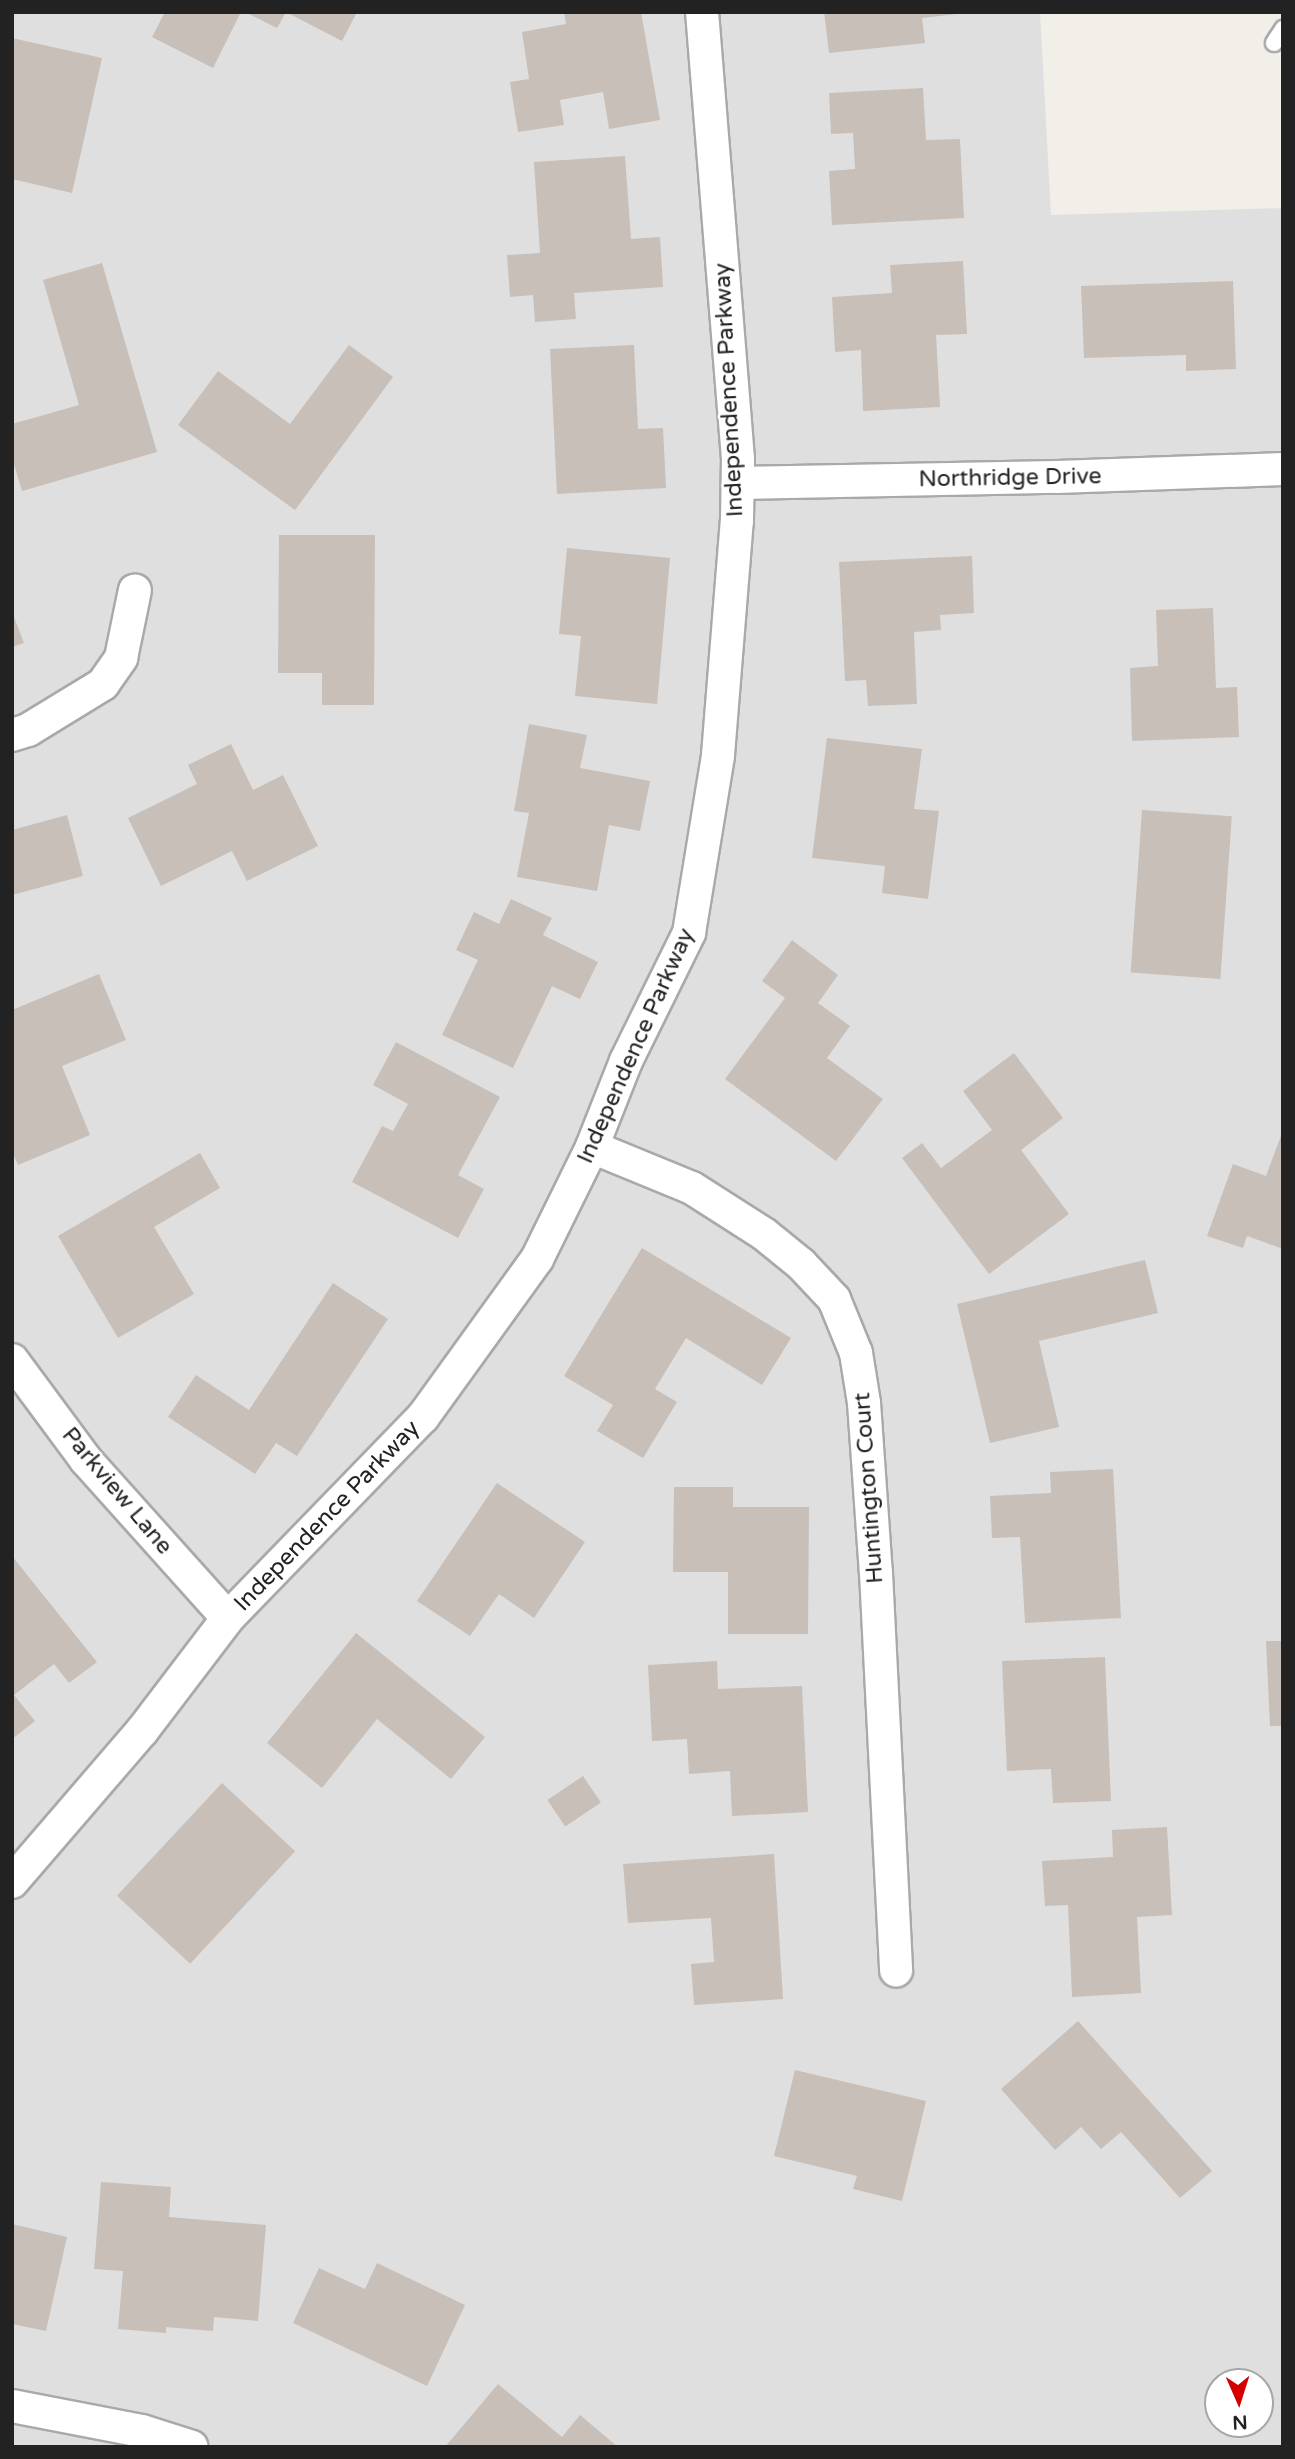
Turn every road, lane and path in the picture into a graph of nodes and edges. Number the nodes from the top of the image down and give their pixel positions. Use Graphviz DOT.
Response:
graph roads {
  1 [pos="702,12"];
  2 [pos="1283,469"];
  3 [pos="737,483"];
  4 [pos="135,590"];
  5 [pos="12,735"];
  6 [pos="592,1147"];
  7 [pos="12,1360"];
  8 [pos="228,1618"];
  9 [pos="12,1882"];
  10 [pos="896,1970"];
  11 [pos="12,2406"];
  12 [pos="192,2447"];
  1 -- 3 [label="street, Independence Parkway"];
  2 -- 3 [label="street, Northridge Drive"];
  3 -- 6 [label="street, Independence Parkway"];
  4 -- 5 [label="street"];
  6 -- 8 [label="street, Independence Parkway"];
  6 -- 10 [label="street, Huntington Court"];
  7 -- 8 [label="street, Parkview Lane"];
  8 -- 9 [label="street, Independence Parkway"];
  11 -- 12 [label="street"];
}
